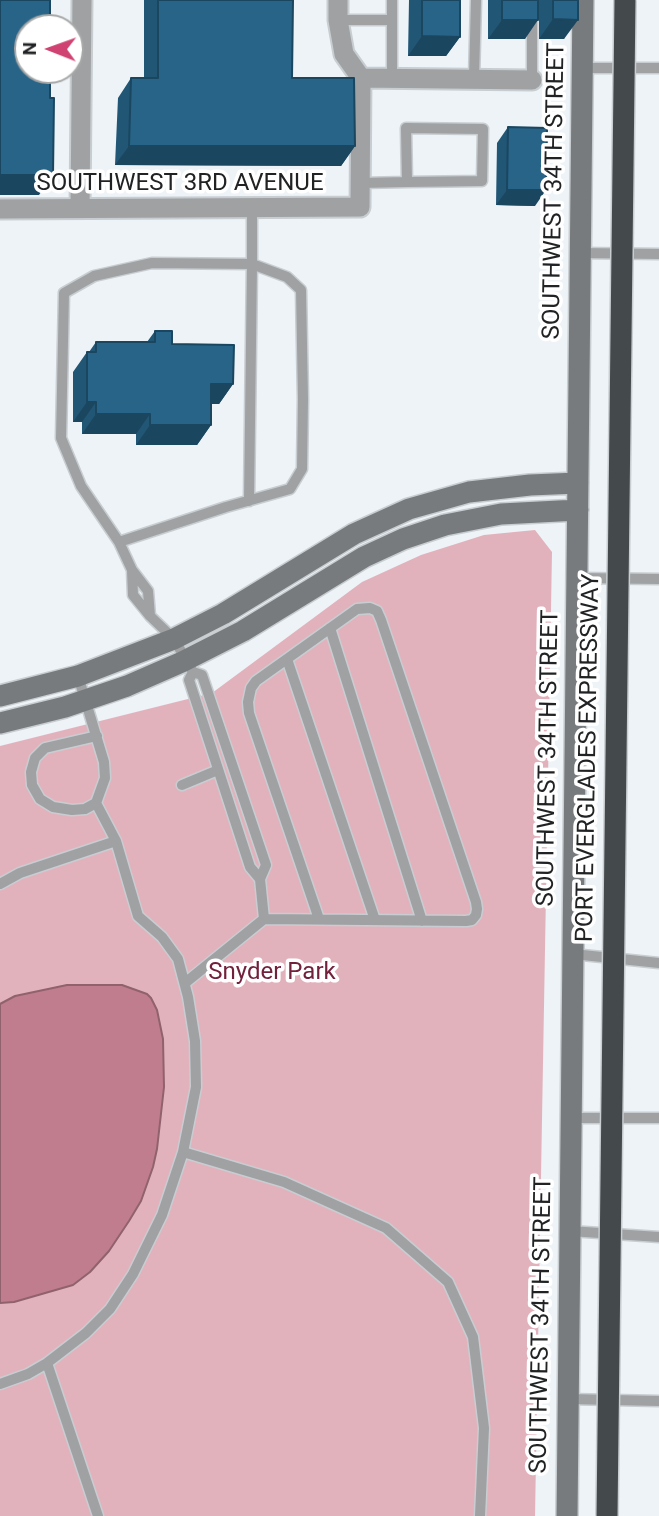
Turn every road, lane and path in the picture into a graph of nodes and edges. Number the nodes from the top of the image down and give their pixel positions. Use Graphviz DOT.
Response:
graph roads {
  1 [pos="82,0"];
  2 [pos="392,0"];
  3 [pos="476,0"];
  4 [pos="532,0"];
  5 [pos="583,0"];
  6 [pos="625,0"];
  7 [pos="338,10"];
  8 [pos="392,20"];
  9 [pos="582,68"];
  10 [pos="659,68"];
  11 [pos="361,78"];
  12 [pos="392,79"];
  13 [pos="474,79"];
  14 [pos="532,80"];
  15 [pos="408,182"];
  16 [pos="360,183"];
  17 [pos="80,208"];
  18 [pos="252,208"];
  19 [pos="0,209"];
  20 [pos="581,253"];
  21 [pos="659,254"];
  22 [pos="252,264"];
  23 [pos="578,483"];
  24 [pos="249,501"];
  25 [pos="578,510"];
  26 [pos="118,542"];
  27 [pos="578,578"];
  28 [pos="659,579"];
  29 [pos="330,628"];
  30 [pos="173,639"];
  31 [pos="287,659"];
  32 [pos="189,666"];
  33 [pos="78,676"];
  34 [pos="0,696"];
  35 [pos="85,700"];
  36 [pos="0,723"];
  37 [pos="97,737"];
  38 [pos="218,770"];
  39 [pos="182,785"];
  40 [pos="96,803"];
  41 [pos="116,841"];
  42 [pos="260,879"];
  43 [pos="0,884"];
  44 [pos="264,919"];
  45 [pos="319,919"];
  46 [pos="375,920"];
  47 [pos="422,921"];
  48 [pos="573,954"];
  49 [pos="659,963"];
  50 [pos="185,984"];
  51 [pos="571,1118"];
  52 [pos="659,1118"];
  53 [pos="183,1152"];
  54 [pos="570,1231"];
  55 [pos="659,1237"];
  56 [pos="47,1363"];
  57 [pos="0,1384"];
  58 [pos="568,1399"];
  59 [pos="659,1401"];
  60 [pos="98,1516"];
  61 [pos="480,1516"];
  62 [pos="567,1516"];
  63 [pos="607,1516"];
  1 -- 17 [label="street"];
  2 -- 8 [label="lane"];
  3 -- 13 [label="lane"];
  4 -- 14 [label="lane"];
  5 -- 9 [label="street, SOUTHWEST 34TH STREET"];
  6 -- 63 [label="highway, PORT EVERGLADES EXPRESSWAY, bridge"];
  7 -- 8 [label="lane"];
  7 -- 11 [label="street"];
  8 -- 12 [label="lane"];
  9 -- 10 [label="lane"];
  9 -- 20 [label="street, SOUTHWEST 34TH STREET"];
  11 -- 12 [label="street"];
  11 -- 16 [label="street"];
  12 -- 13 [label="street"];
  13 -- 14 [label="street"];
  15 -- 15 [label="lane"];
  15 -- 16 [label="lane"];
  16 -- 18 [label="street, SOUTHWEST 3RD AVENUE"];
  17 -- 18 [label="street, SOUTHWEST 3RD AVENUE"];
  17 -- 19 [label="street, SOUTHWEST 3RD AVENUE"];
  18 -- 22 [label="lane"];
  20 -- 21 [label="lane"];
  20 -- 23 [label="street, SOUTHWEST 34TH STREET"];
  22 -- 24 [label="lane"];
  22 -- 24 [label="lane"];
  22 -- 26 [label="lane"];
  23 -- 25 [label="street, SOUTHWEST 34TH STREET"];
  23 -- 30 [label="street"];
  24 -- 26 [label="lane"];
  25 -- 27 [label="street, SOUTHWEST 34TH STREET"];
  25 -- 32 [label="street"];
  26 -- 30 [label="lane"];
  27 -- 28 [label="lane"];
  27 -- 48 [label="street, SOUTHWEST 34TH STREET"];
  29 -- 31 [label="lane"];
  29 -- 47 [label="lane"];
  29 -- 47 [label="lane"];
  30 -- 32 [label="lane"];
  30 -- 33 [label="street"];
  31 -- 45 [label="lane"];
  31 -- 46 [label="lane"];
  32 -- 35 [label="street"];
  32 -- 38 [label="lane"];
  32 -- 42 [label="lane"];
  33 -- 34 [label="street"];
  33 -- 35 [label="lane"];
  35 -- 36 [label="street"];
  35 -- 37 [label="lane"];
  37 -- 40 [label="lane"];
  37 -- 40 [label="lane"];
  38 -- 39 [label="lane"];
  38 -- 42 [label="lane"];
  40 -- 41 [label="lane"];
  41 -- 43 [label="lane"];
  41 -- 50 [label="lane"];
  42 -- 44 [label="lane"];
  44 -- 45 [label="lane"];
  44 -- 50 [label="lane"];
  45 -- 46 [label="lane"];
  46 -- 47 [label="lane"];
  48 -- 49 [label="lane"];
  48 -- 51 [label="street, SOUTHWEST 34TH STREET"];
  50 -- 53 [label="lane"];
  51 -- 52 [label="lane"];
  51 -- 54 [label="street, SOUTHWEST 34TH STREET"];
  53 -- 56 [label="lane"];
  53 -- 61 [label="lane"];
  54 -- 55 [label="lane"];
  54 -- 58 [label="street, SOUTHWEST 34TH STREET"];
  56 -- 57 [label="lane"];
  56 -- 60 [label="lane"];
  58 -- 59 [label="lane"];
  58 -- 62 [label="street, SOUTHWEST 34TH STREET"];
}
